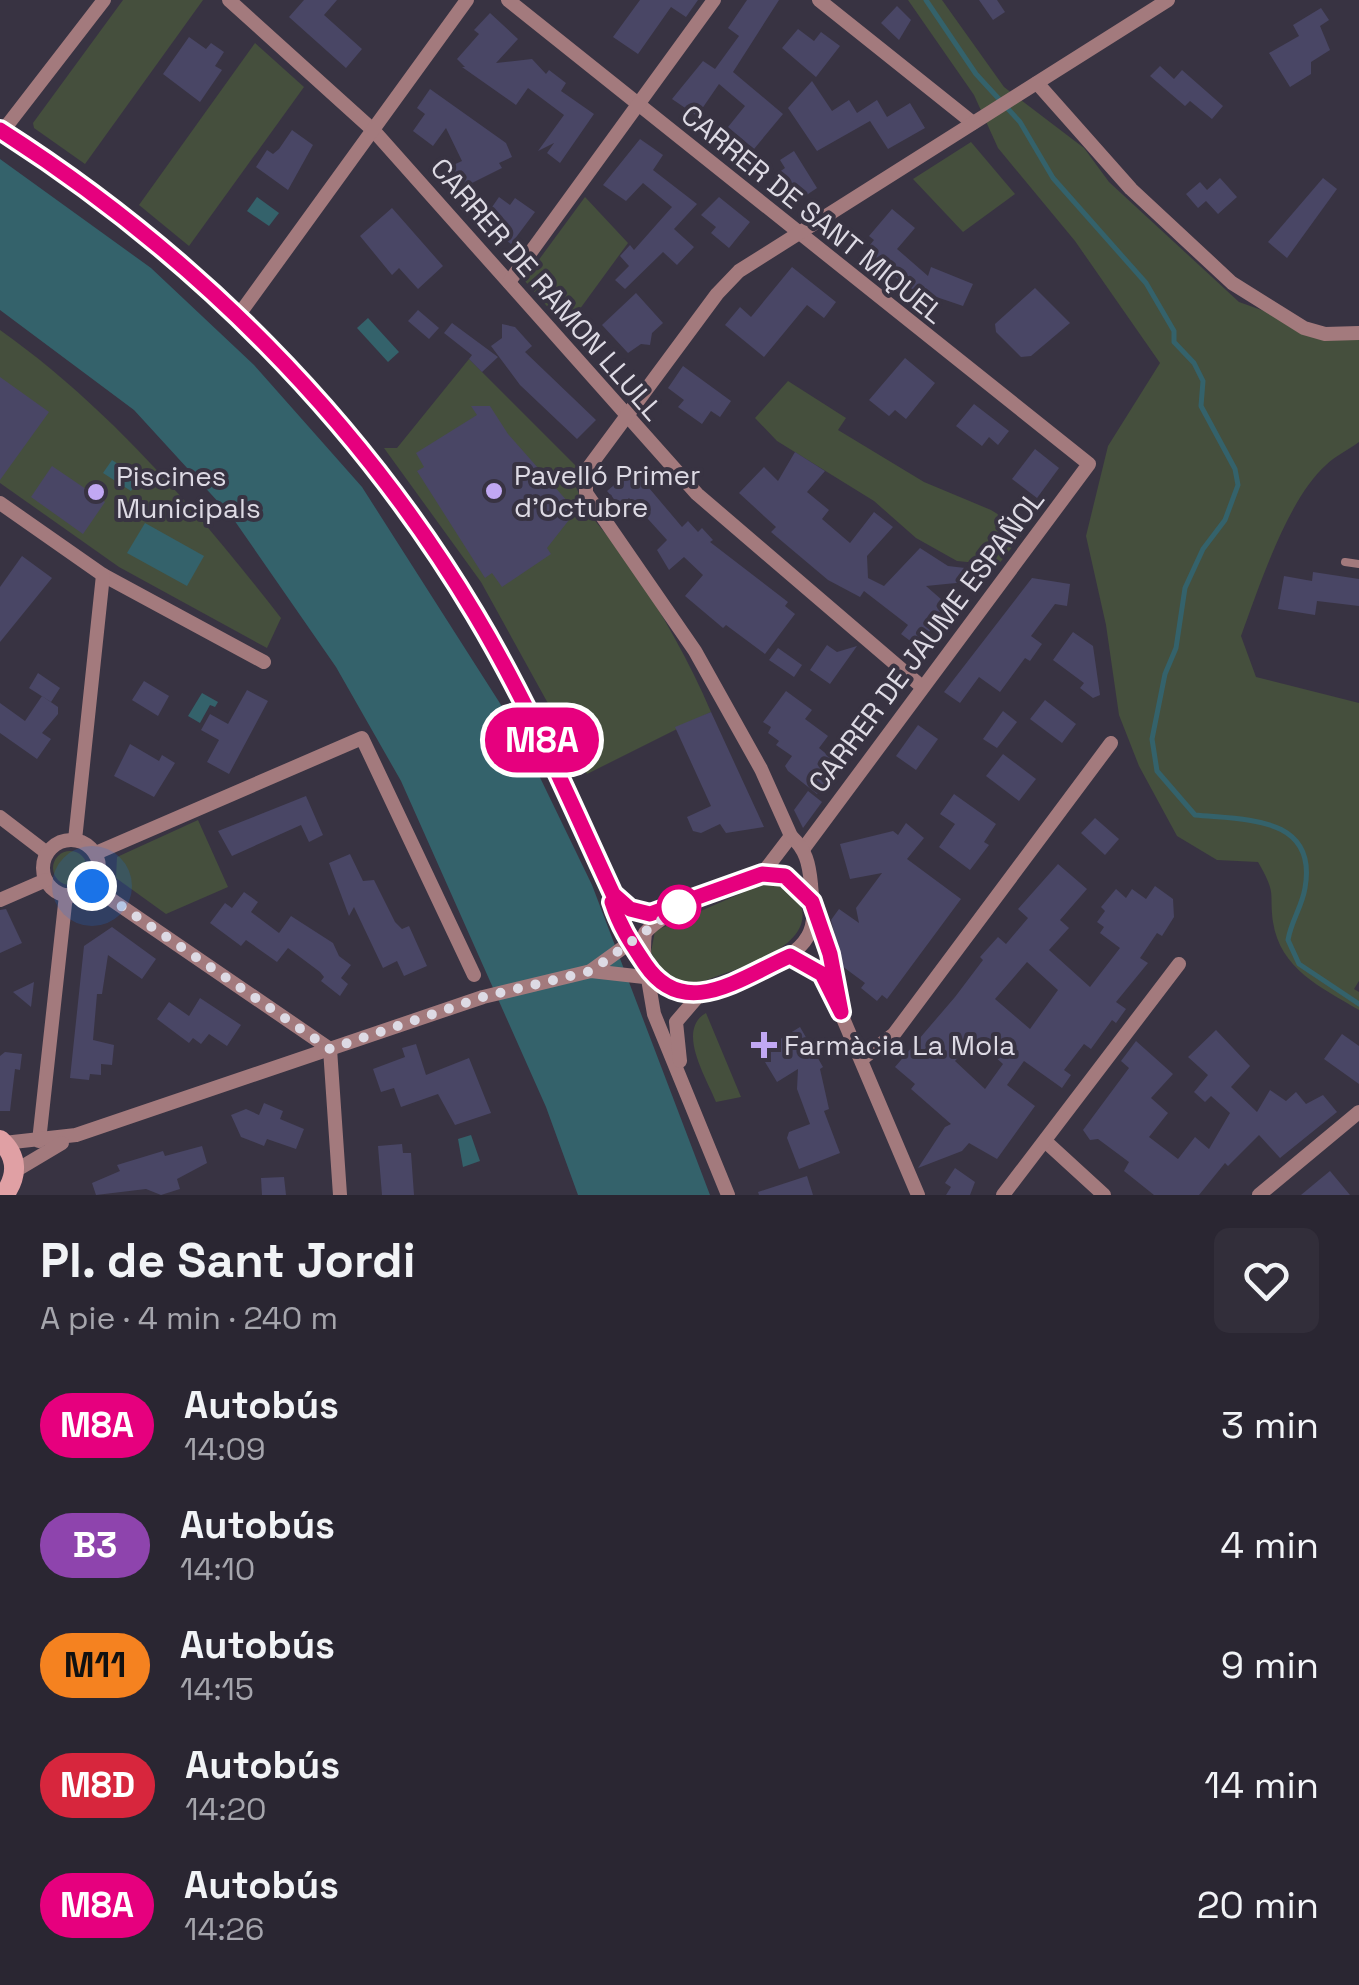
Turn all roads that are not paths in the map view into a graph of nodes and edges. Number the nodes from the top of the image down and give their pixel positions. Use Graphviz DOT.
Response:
graph roads {
  1 [pos="104,0"];
  2 [pos="229,0"];
  3 [pos="467,0"];
  4 [pos="508,0"];
  5 [pos="714,0"];
  6 [pos="819,0"];
  7 [pos="1168,0"];
  8 [pos="1037,83"];
  9 [pos="637,105"];
  10 [pos="974,124"];
  11 [pos="1,131"];
  12 [pos="374,131"];
  13 [pos="798,235"];
  14 [pos="509,282"];
  15 [pos="238,316"];
  16 [pos="1359,334"];
  17 [pos="627,420"];
  18 [pos="1089,464"];
  19 [pos="2,507"];
  20 [pos="1345,562"];
  21 [pos="1359,564"];
  22 [pos="103,576"];
  23 [pos="264,662"];
  24 [pos="921,686"];
  25 [pos="1110,743"];
  26 [pos="0,817"];
  27 [pos="792,836"];
  28 [pos="76,840"];
  29 [pos="804,848"];
  30 [pos="47,853"];
  31 [pos="96,853"];
  32 [pos="762,874"];
  33 [pos="46,880"];
  34 [pos="92,886"];
  35 [pos="613,894"];
  36 [pos="66,896"];
  37 [pos="0,900"];
  38 [pos="676,908"];
  39 [pos="813,908"];
  40 [pos="645,933"];
  41 [pos="626,946"];
  42 [pos="790,956"];
  43 [pos="1179,964"];
  44 [pos="591,971"];
  45 [pos="645,971"];
  46 [pos="474,975"];
  47 [pos="700,994"];
  48 [pos="841,1012"];
  49 [pos="330,1049"];
  50 [pos="862,1060"];
  51 [pos="684,1081"];
  52 [pos="1359,1112"];
  53 [pos="76,1135"];
  54 [pos="1044,1140"];
  55 [pos="2,1141"];
  56 [pos="40,1141"];
  57 [pos="12,1186"];
  58 [pos="340,1195"];
  59 [pos="728,1195"];
  60 [pos="918,1195"];
  61 [pos="1003,1195"];
  62 [pos="1104,1195"];
  63 [pos="1260,1195"];
  1 -- 11 [label="street"];
  2 -- 12 [label="street, CARRER DE RAMON LLULL"];
  3 -- 12 [label="street"];
  4 -- 9 [label="street, CARRER DE SANT MIQUEL"];
  5 -- 9 [label="street"];
  6 -- 10 [label="street"];
  7 -- 8 [label="street"];
  8 -- 10 [label="street"];
  8 -- 16 [label="street"];
  9 -- 13 [label="street, CARRER DE SANT MIQUEL"];
  9 -- 14 [label="street"];
  10 -- 13 [label="street"];
  11 -- 15 [label="street"];
  12 -- 14 [label="street, CARRER DE RAMON LLULL"];
  12 -- 15 [label="street"];
  13 -- 17 [label="street"];
  13 -- 18 [label="street, CARRER DE SANT MIQUEL"];
  14 -- 17 [label="street, CARRER DE RAMON LLULL"];
  15 -- 35 [label="street"];
  17 -- 24 [label="street, CARRER DE RAMON LLULL"];
  17 -- 27 [label="street"];
  18 -- 24 [label="street, CARRER DE JAUME ESPAÑOL"];
  19 -- 22 [label="street"];
  20 -- 21 [label="lane"];
  22 -- 23 [label="street"];
  22 -- 28 [label="street"];
  24 -- 29 [label="street, CARRER DE JAUME ESPAÑOL"];
  25 -- 50 [label="street"];
  26 -- 30 [label="street"];
  27 -- 29 [label="street"];
  27 -- 32 [label="street"];
  28 -- 30 [label="street"];
  28 -- 31 [label="street"];
  29 -- 39 [label="street"];
  30 -- 33 [label="street"];
  31 -- 34 [label="street"];
  31 -- 46 [label="street"];
  32 -- 38 [label="street"];
  32 -- 39 [label="street"];
  33 -- 36 [label="street"];
  33 -- 37 [label="street"];
  34 -- 36 [label="street"];
  34 -- 49 [label="street"];
  35 -- 38 [label="street"];
  35 -- 41 [label="street"];
  36 -- 56 [label="street"];
  38 -- 40 [label="street"];
  39 -- 42 [label="street"];
  39 -- 48 [label="street"];
  40 -- 41 [label="street"];
  40 -- 45 [label="street"];
  41 -- 44 [label="street"];
  41 -- 45 [label="street"];
  42 -- 47 [label="street"];
  42 -- 48 [label="street"];
  43 -- 54 [label="street"];
  44 -- 45 [label="street"];
  44 -- 49 [label="street"];
  45 -- 47 [label="street"];
  45 -- 51 [label="street"];
  47 -- 51 [label="street"];
  48 -- 50 [label="street"];
  49 -- 53 [label="street"];
  49 -- 58 [label="street"];
  50 -- 60 [label="street"];
  51 -- 59 [label="street"];
  52 -- 63 [label="street"];
  53 -- 56 [label="street"];
  53 -- 57 [label="street"];
  54 -- 61 [label="street"];
  54 -- 62 [label="street"];
  55 -- 56 [label="street"];
  55 -- 57 [label="street"];
}
